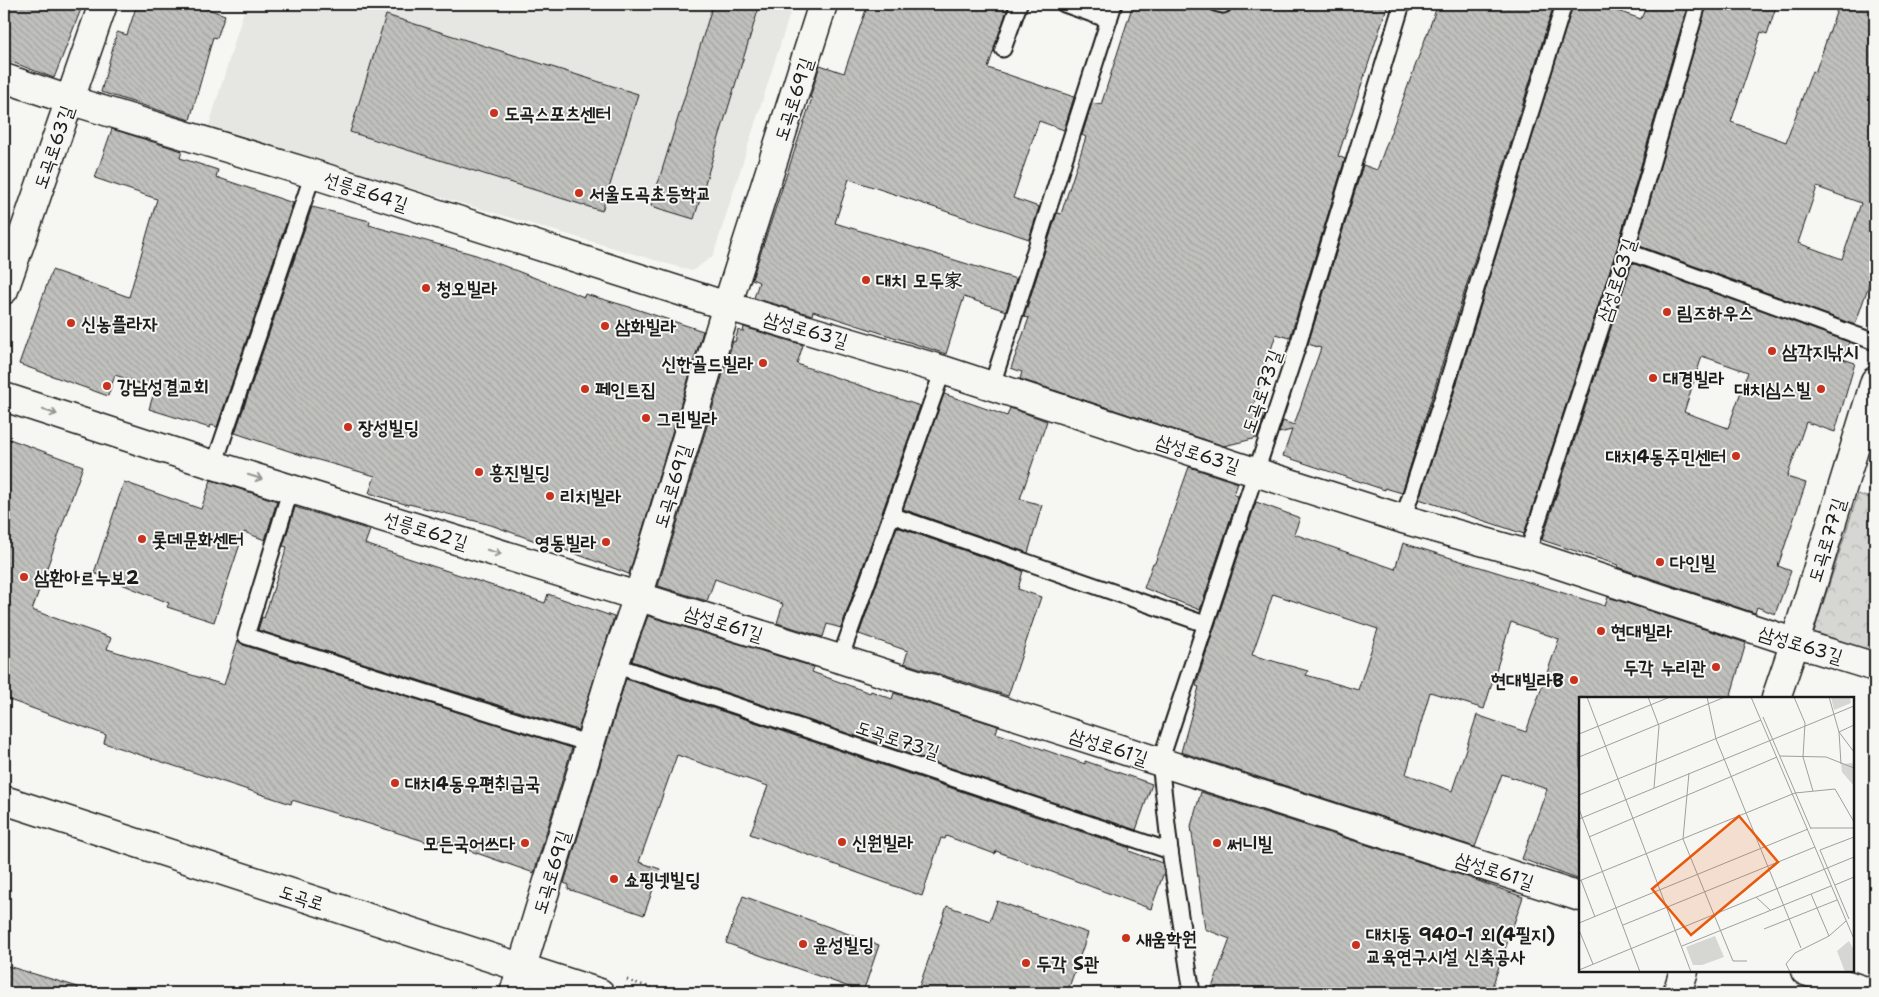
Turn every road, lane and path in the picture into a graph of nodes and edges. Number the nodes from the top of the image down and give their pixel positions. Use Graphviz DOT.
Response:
graph roads {
  1 [pos="103,4"];
  2 [pos="823,4"];
  3 [pos="1019,4"];
  4 [pos="1064,4"];
  5 [pos="1114,4"];
  6 [pos="1402,4"];
  7 [pos="1564,4"];
  8 [pos="1698,4"];
  9 [pos="1109,20"];
  10 [pos="1003,49"];
  11 [pos="4,78"];
  12 [pos="69,100"];
  13 [pos="313,174"];
  14 [pos="1626,251"];
  15 [pos="4,290"];
  16 [pos="727,306"];
  17 [pos="1875,342"];
  18 [pos="943,370"];
  19 [pos="1875,381"];
  20 [pos="992,386"];
  21 [pos="4,397"];
  22 [pos="214,464"];
  23 [pos="1255,472"];
  24 [pos="291,488"];
  25 [pos="891,515"];
  26 [pos="1403,519"];
  27 [pos="1528,554"];
  28 [pos="638,597"];
  29 [pos="1205,624"];
  30 [pos="1795,642"];
  31 [pos="840,659"];
  32 [pos="614,665"];
  33 [pos="1875,667"];
  34 [pos="1776,697"];
  35 [pos="590,744"];
  36 [pos="1160,762"];
  37 [pos="4,800"];
  38 [pos="1170,850"];
  39 [pos="1579,897"];
  40 [pos="522,968"];
  41 [pos="1684,972"];
  42 [pos="1808,972"];
  43 [pos="514,993"];
  44 [pos="600,993"];
  45 [pos="1192,993"];
  46 [pos="1677,993"];
  47 [pos="1872,993"];
  1 -- 12 [label="street, 도곡로63길"];
  2 -- 16 [label="street, 도곡로69길"];
  3 -- 10 [label="lane"];
  4 -- 9 [label="lane"];
  5 -- 9 [label="lane"];
  6 -- 23 [label="lane, 도곡로73길"];
  7 -- 26 [label="lane"];
  8 -- 14 [label="lane, 삼성로63길"];
  9 -- 20 [label="lane"];
  11 -- 12 [label="street, 선릉로64길"];
  12 -- 13 [label="street, 선릉로64길"];
  12 -- 15 [label="street, 도곡로63길"];
  13 -- 16 [label="street, 선릉로64길"];
  13 -- 22 [label="lane"];
  14 -- 17 [label="lane"];
  14 -- 27 [label="lane, 삼성로63길"];
  16 -- 18 [label="street, 삼성로63길"];
  16 -- 28 [label="street, 도곡로69길"];
  18 -- 20 [label="street, 삼성로63길"];
  18 -- 25 [label="lane"];
  19 -- 30 [label="street, 도곡로77길"];
  20 -- 23 [label="street, 삼성로63길"];
  21 -- 22 [label="street, 선릉로62길, one-way"];
  22 -- 24 [label="street, 선릉로62길, one-way"];
  23 -- 26 [label="street, 삼성로63길"];
  23 -- 29 [label="lane, 도곡로73길"];
  24 -- 28 [label="street, 선릉로62길, one-way"];
  24 -- 35 [label="lane"];
  25 -- 29 [label="lane"];
  25 -- 31 [label="lane"];
  26 -- 27 [label="street, 삼성로63길"];
  27 -- 30 [label="street, 삼성로63길"];
  28 -- 31 [label="street, 삼성로61길"];
  28 -- 32 [label="street, 도곡로69길"];
  29 -- 36 [label="lane, 도곡로73길"];
  30 -- 33 [label="street, 삼성로63길"];
  30 -- 34 [label="street, 도곡로77길"];
  31 -- 36 [label="street, 삼성로61길"];
  32 -- 35 [label="street, 도곡로69길"];
  32 -- 38 [label="lane, 도곡로73길"];
  35 -- 40 [label="street, 도곡로69길"];
  36 -- 38 [label="lane, 도곡로73길"];
  36 -- 39 [label="street, 삼성로61길"];
  37 -- 40 [label="street, 도곡로"];
  38 -- 45 [label="lane, 도곡로73길"];
  40 -- 43 [label="street, 도곡로69길"];
  40 -- 44 [label="street, 도곡로"];
  41 -- 46 [label="street"];
  42 -- 47 [label="street"];
}
